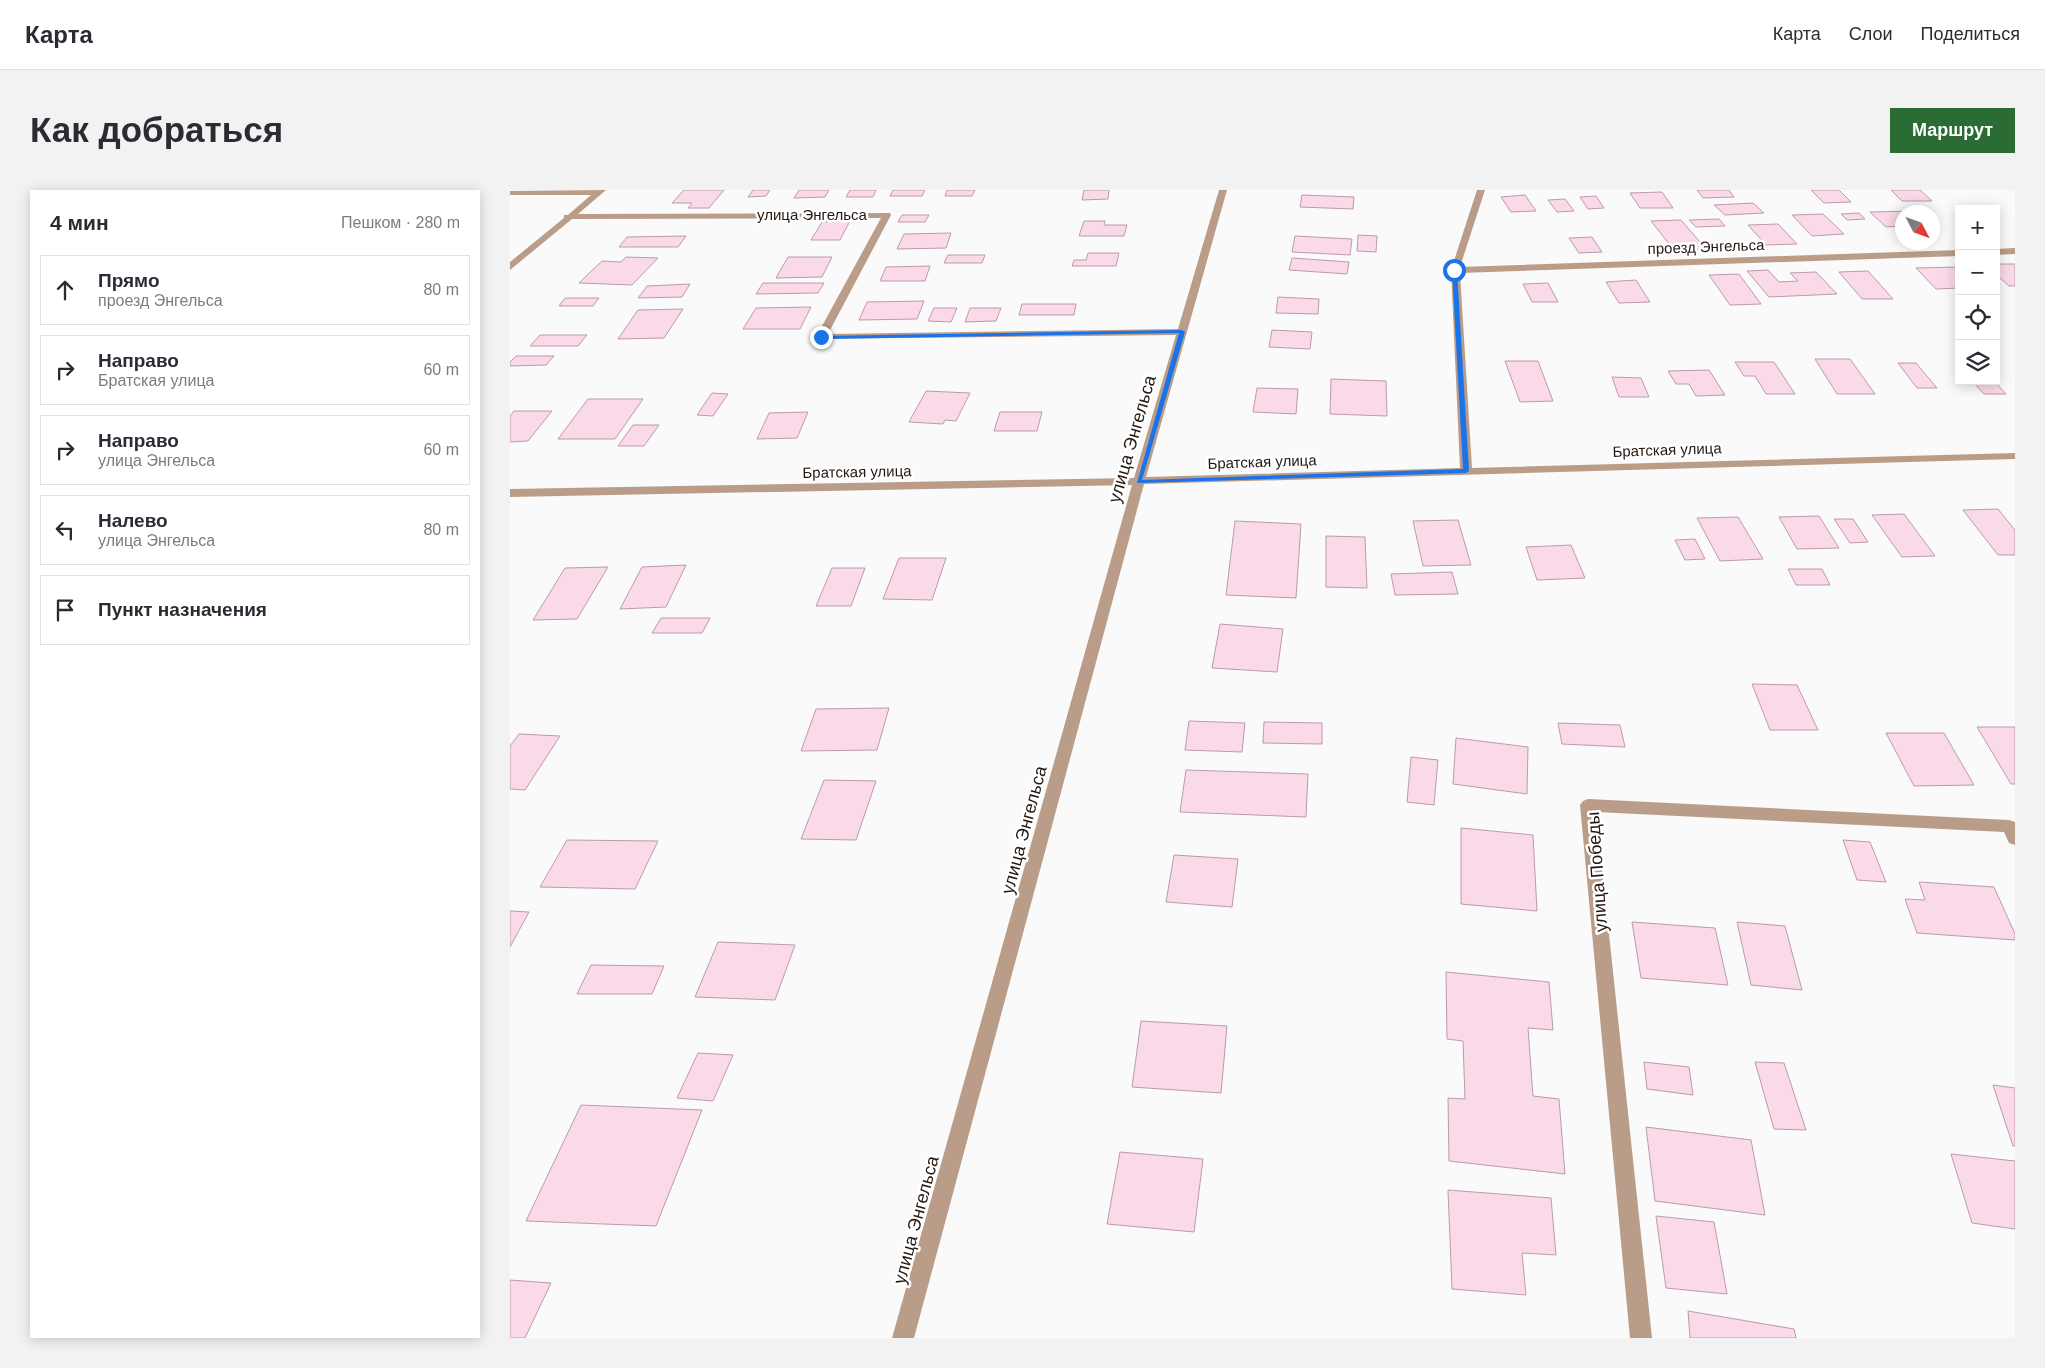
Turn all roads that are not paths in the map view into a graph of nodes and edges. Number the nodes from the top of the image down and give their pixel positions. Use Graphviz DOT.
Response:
graph roads {
  1 [pos="1223,190"];
  2 [pos="1480,190"];
  3 [pos="600,191"];
  4 [pos="510,193"];
  5 [pos="567,217"];
  6 [pos="2015,251"];
  7 [pos="2000,252"];
  8 [pos="1955,253"];
  9 [pos="510,267"];
  10 [pos="1454,270"];
  11 [pos="1182,332"];
  12 [pos="2015,456"];
  13 [pos="1466,471"];
  14 [pos="1139,482"];
  15 [pos="510,493"];
  16 [pos="2015,838"];
  17 [pos="904,1338"];
  18 [pos="1641,1338"];
  1 -- 11 [label="street, улица Энгельса"];
  2 -- 10 [label="street"];
  3 -- 4 [label="street"];
  3 -- 5 [label="street"];
  5 -- 9 [label="street"];
  5 -- 11 [label="street, улица Энгельса"];
  6 -- 7 [label="street"];
  8 -- 10 [label="street, проезд Энгельса"];
  10 -- 13 [label="street"];
  11 -- 14 [label="street, улица Энгельса"];
  12 -- 13 [label="street, Братская улица"];
  13 -- 14 [label="street, Братская улица"];
  14 -- 15 [label="street, Братская улица"];
  14 -- 17 [label="street, улица Энгельса"];
  16 -- 18 [label="street, улица Победы"];
}
